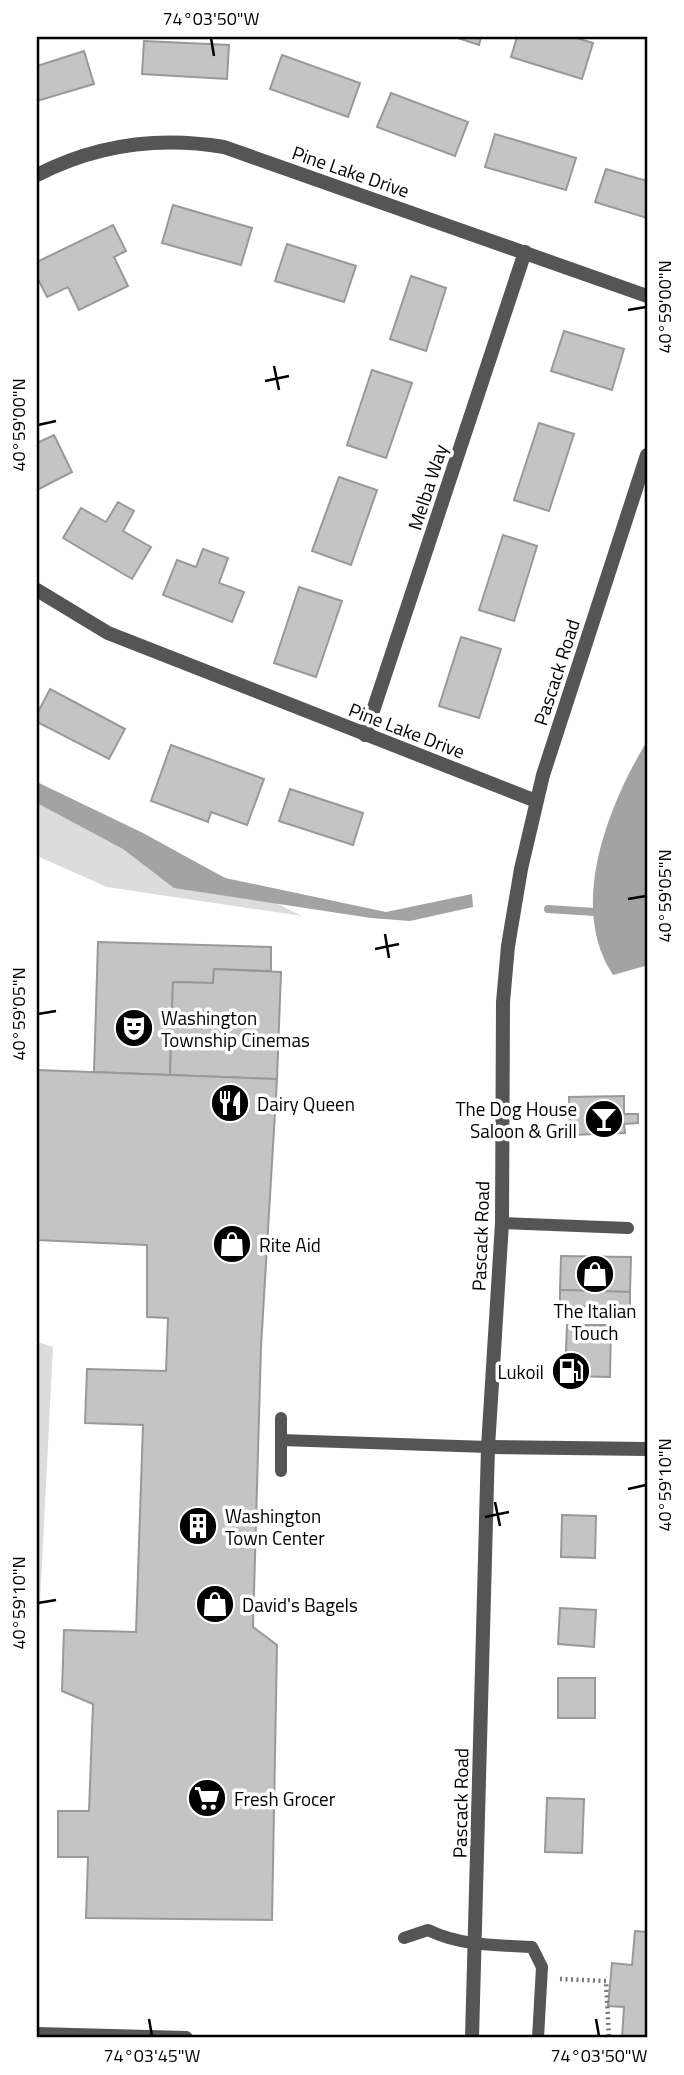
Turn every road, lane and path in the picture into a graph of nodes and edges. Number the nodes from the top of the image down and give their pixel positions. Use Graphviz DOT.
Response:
graph roads {
  1 [pos="37,175"];
  2 [pos="525,252"];
  3 [pos="647,296"];
  4 [pos="647,454"];
  5 [pos="37,590"];
  6 [pos="365,734"];
  7 [pos="536,802"];
  8 [pos="502,1223"];
  9 [pos="628,1228"];
  10 [pos="281,1418"];
  11 [pos="281,1440"];
  12 [pos="488,1447"];
  13 [pos="647,1449"];
  14 [pos="281,1471"];
  15 [pos="404,1938"];
  16 [pos="476,1945"];
  17 [pos="541,1978"];
  18 [pos="37,2034"];
  19 [pos="130,2037"];
  20 [pos="186,2038"];
  21 [pos="472,2038"];
  22 [pos="538,2038"];
  23 [pos="609,2038"];
  1 -- 2 [label="street, Pine Lake Drive"];
  2 -- 3 [label="street, Pine Lake Drive"];
  2 -- 6 [label="street, Melba Way"];
  4 -- 7 [label="street, Pascack Road"];
  5 -- 6 [label="street, Pine Lake Drive"];
  6 -- 7 [label="street, Pine Lake Drive"];
  7 -- 8 [label="street, Pascack Road"];
  8 -- 9 [label="lane"];
  8 -- 12 [label="street, Pascack Road"];
  10 -- 11 [label="lane"];
  11 -- 12 [label="lane"];
  11 -- 14 [label="lane"];
  12 -- 13 [label="street"];
  12 -- 16 [label="street, Pascack Road"];
  15 -- 16 [label="lane"];
  16 -- 17 [label="lane"];
  16 -- 21 [label="street, Pascack Road"];
  17 -- 22 [label="lane"];
  17 -- 23 [label="path"];
  18 -- 19 [label="street"];
  19 -- 20 [label="street"];
}
